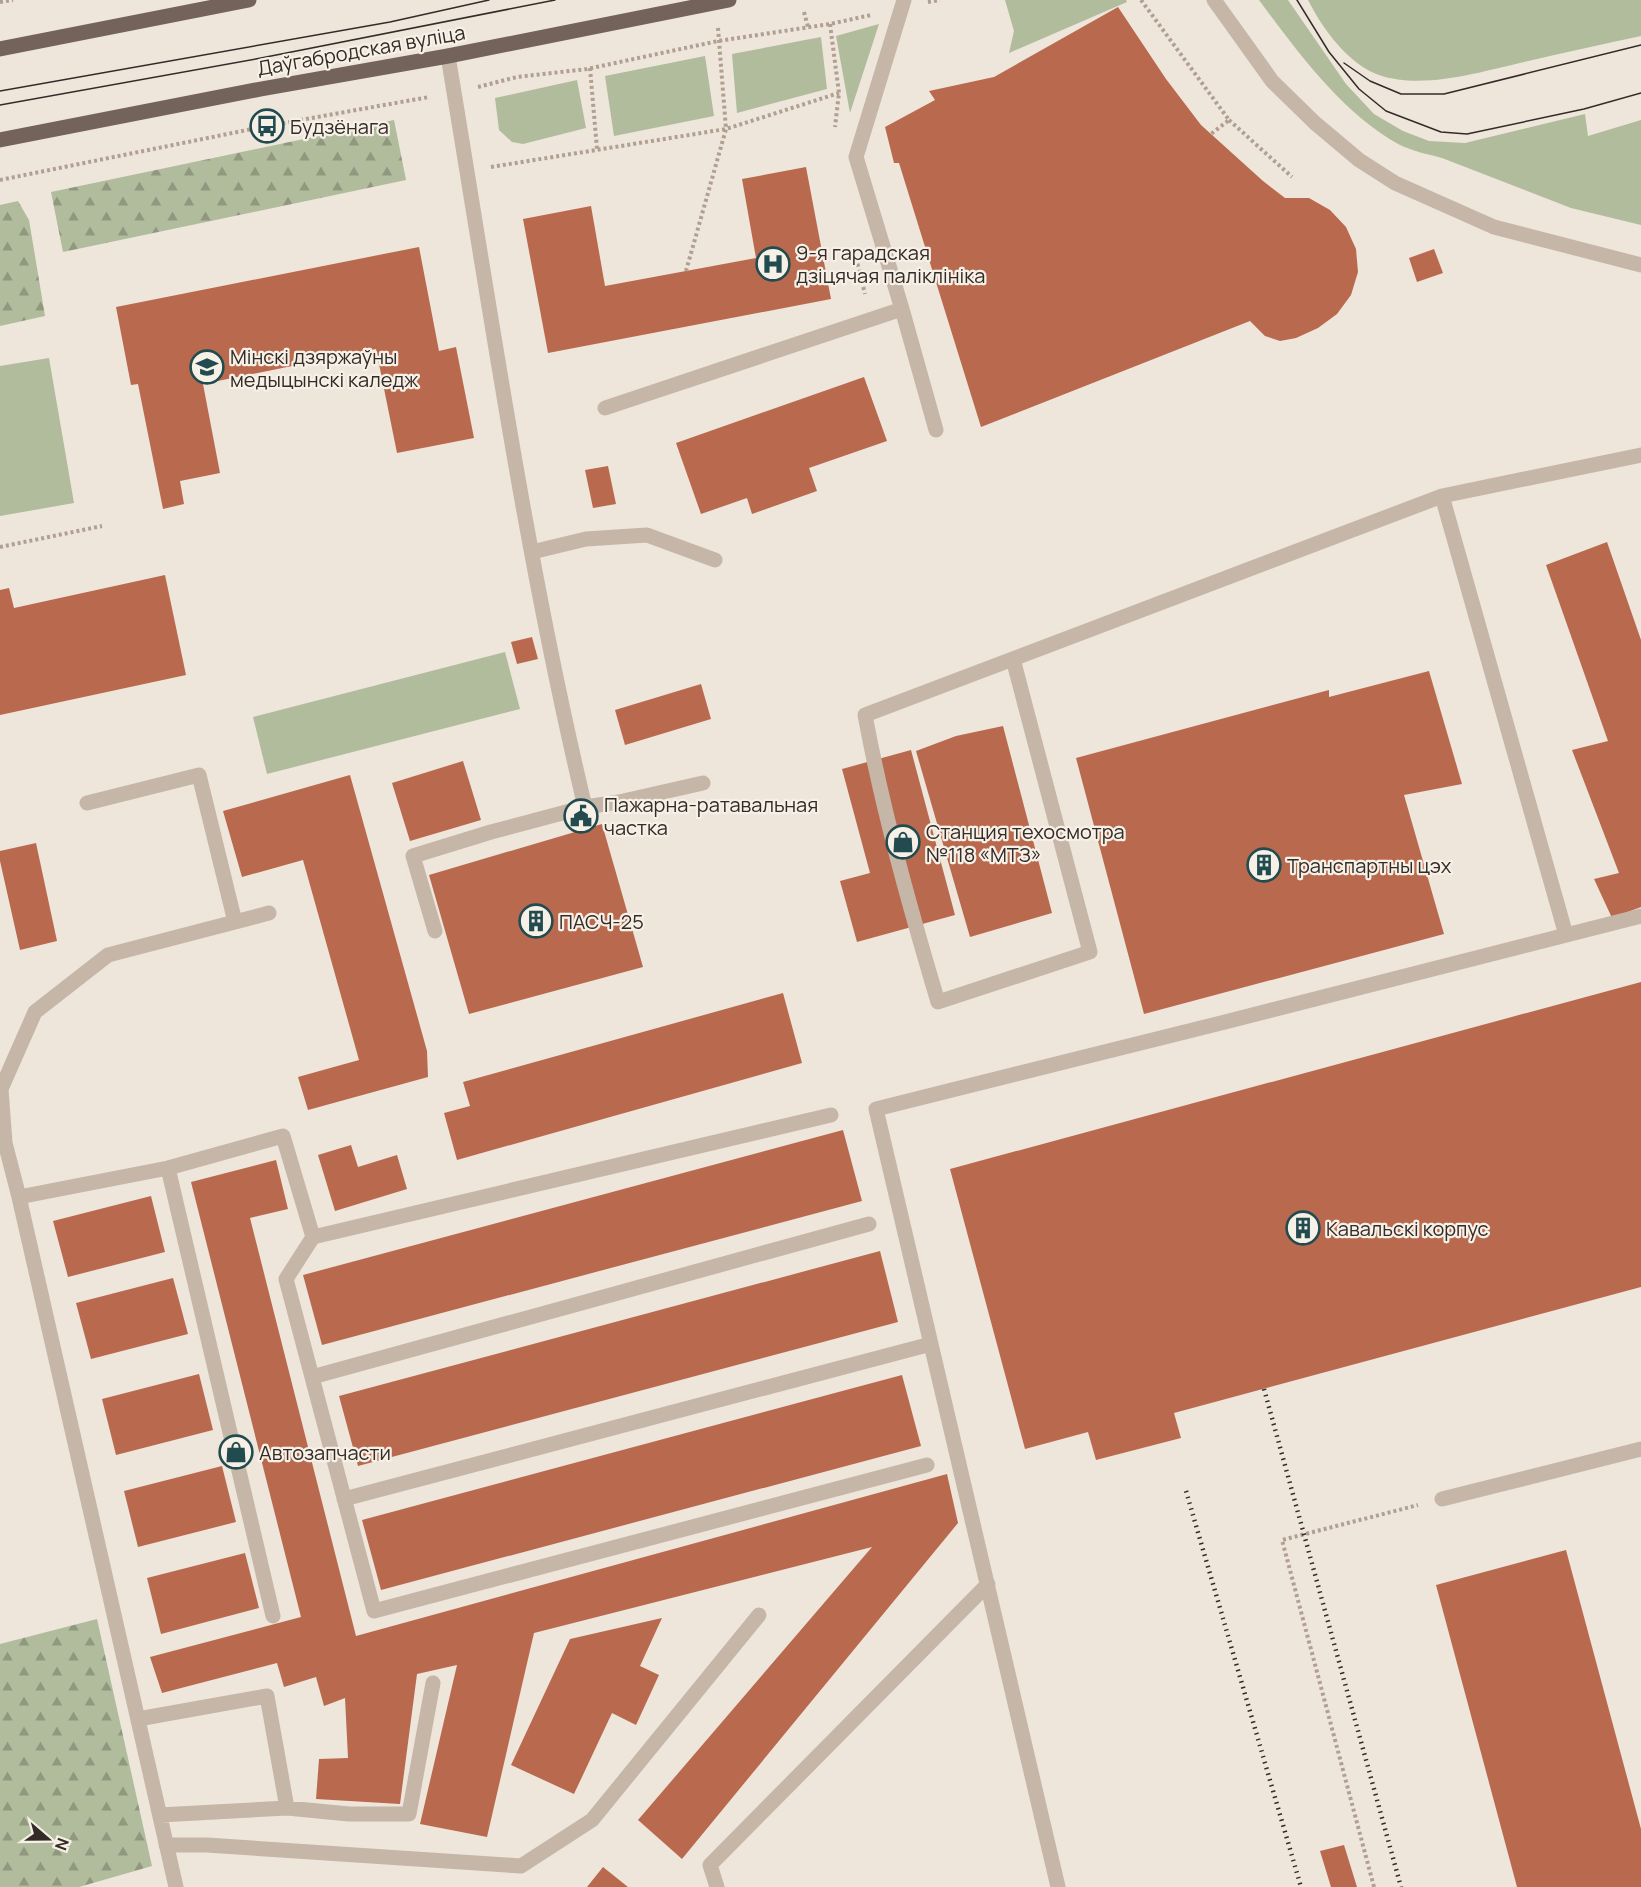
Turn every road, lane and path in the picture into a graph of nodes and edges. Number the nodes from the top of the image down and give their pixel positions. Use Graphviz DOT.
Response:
graph roads {
  1 [pos="13,0"];
  2 [pos="249,0"];
  3 [pos="729,0"];
  4 [pos="904,0"];
  5 [pos="1141,0"];
  6 [pos="1214,0"];
  7 [pos="0,2"];
  8 [pos="804,12"];
  9 [pos="830,24"];
  10 [pos="808,27"];
  11 [pos="718,41"];
  12 [pos="0,49"];
  13 [pos="448,56"];
  14 [pos="590,68"];
  15 [pos="454,93"];
  16 [pos="839,93"];
  17 [pos="1229,120"];
  18 [pos="726,129"];
  19 [pos="1212,134"];
  20 [pos="0,140"];
  21 [pos="597,149"];
  22 [pos="468,171"];
  23 [pos="1292,177"];
  24 [pos="0,180"];
  25 [pos="1641,265"];
  26 [pos="686,271"];
  27 [pos="902,309"];
  28 [pos="605,408"];
  29 [pos="936,430"];
  30 [pos="1641,455"];
  31 [pos="1442,496"];
  32 [pos="102,526"];
  33 [pos="0,547"];
  34 [pos="532,552"];
  35 [pos="715,560"];
  36 [pos="1013,659"];
  37 [pos="703,783"];
  38 [pos="87,803"];
  39 [pos="585,807"];
  40 [pos="269,913"];
  41 [pos="1641,916"];
  42 [pos="235,922"];
  43 [pos="435,931"];
  44 [pos="1566,935"];
  45 [pos="831,1115"];
  46 [pos="168,1168"];
  47 [pos="19,1197"];
  48 [pos="869,1224"];
  49 [pos="313,1237"];
  50 [pos="932,1344"];
  51 [pos="312,1377"];
  52 [pos="1641,1449"];
  53 [pos="927,1465"];
  54 [pos="344,1499"];
  55 [pos="1442,1499"];
  56 [pos="988,1584"];
  57 [pos="759,1615"];
  58 [pos="273,1616"];
  59 [pos="433,1683"];
  60 [pos="138,1719"];
  61 [pos="287,1808"];
  62 [pos="160,1815"];
  63 [pos="166,1845"];
  64 [pos="176,1887"];
  65 [pos="717,1887"];
  66 [pos="1058,1887"];
  67 [pos="1374,1887"];
  1 -- 7 [label="path"];
  2 -- 12 [label="main road"];
  3 -- 13 [label="main road, Даўгабродская вуліца"];
  4 -- 27 [label="lane"];
  5 -- 17 [label="path"];
  6 -- 25 [label="lane"];
  8 -- 10 [label="path"];
  9 -- 10 [label="path"];
  10 -- 11 [label="path"];
  11 -- 14 [label="path"];
  11 -- 18 [label="path"];
  13 -- 15 [label="lane"];
  13 -- 20 [label="main road, Даўгабродская вуліца"];
  14 -- 15 [label="path"];
  14 -- 21 [label="path"];
  15 -- 22 [label="lane"];
  15 -- 24 [label="path"];
  16 -- 18 [label="path"];
  17 -- 19 [label="path"];
  17 -- 23 [label="path"];
  18 -- 21 [label="path"];
  18 -- 26 [label="path"];
  21 -- 22 [label="path"];
  22 -- 34 [label="lane"];
  27 -- 28 [label="lane"];
  27 -- 29 [label="lane"];
  30 -- 31 [label="lane"];
  31 -- 36 [label="lane"];
  31 -- 44 [label="lane"];
  32 -- 33 [label="path"];
  34 -- 35 [label="lane"];
  34 -- 39 [label="lane"];
  36 -- 36 [label="lane"];
  37 -- 39 [label="lane"];
  38 -- 42 [label="lane"];
  39 -- 43 [label="lane"];
  40 -- 42 [label="lane"];
  41 -- 44 [label="lane"];
  42 -- 47 [label="lane"];
  44 -- 50 [label="lane"];
  45 -- 49 [label="lane"];
  46 -- 47 [label="lane"];
  46 -- 49 [label="lane"];
  46 -- 58 [label="lane"];
  47 -- 60 [label="lane"];
  48 -- 51 [label="lane"];
  49 -- 51 [label="lane"];
  50 -- 54 [label="lane"];
  50 -- 56 [label="lane"];
  51 -- 54 [label="lane"];
  52 -- 55 [label="lane"];
  53 -- 54 [label="lane"];
  55 -- 67 [label="path"];
  56 -- 65 [label="lane"];
  56 -- 66 [label="lane"];
  57 -- 63 [label="lane"];
  59 -- 61 [label="lane"];
  60 -- 61 [label="lane"];
  60 -- 62 [label="lane"];
  61 -- 62 [label="lane"];
  62 -- 63 [label="lane"];
  63 -- 64 [label="lane"];
}
